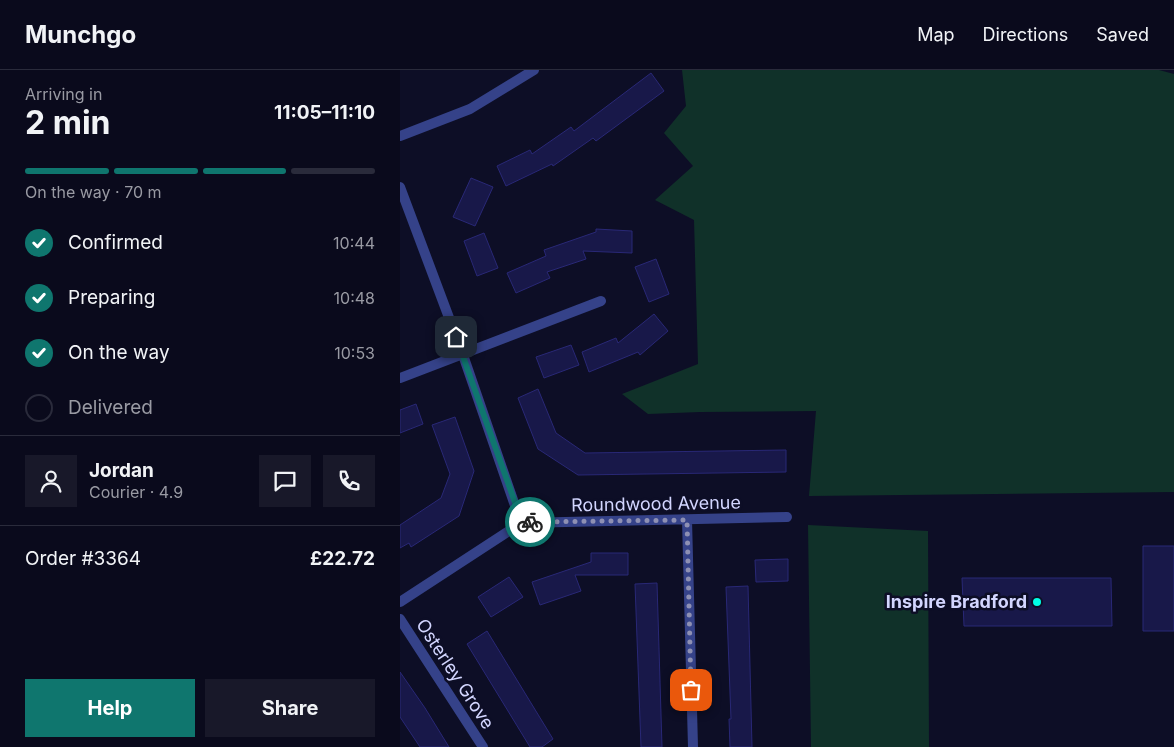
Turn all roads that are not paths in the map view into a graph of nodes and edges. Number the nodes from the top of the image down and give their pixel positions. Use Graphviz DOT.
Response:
graph roads {
  1 [pos="534,70"];
  2 [pos="400,136"];
  3 [pos="400,187"];
  4 [pos="601,301"];
  5 [pos="463,355"];
  6 [pos="400,378"];
  7 [pos="787,517"];
  8 [pos="687,520"];
  9 [pos="522,522"];
  10 [pos="400,602"];
  11 [pos="400,619"];
  12 [pos="483,747"];
  13 [pos="693,747"];
  1 -- 2 [label="street"];
  3 -- 5 [label="street"];
  4 -- 5 [label="street"];
  5 -- 6 [label="street"];
  5 -- 9 [label="street"];
  7 -- 8 [label="street, Roundwood Avenue"];
  8 -- 9 [label="street, Roundwood Avenue"];
  8 -- 13 [label="street"];
  9 -- 10 [label="street"];
  11 -- 12 [label="street, Osterley Grove"];
}
